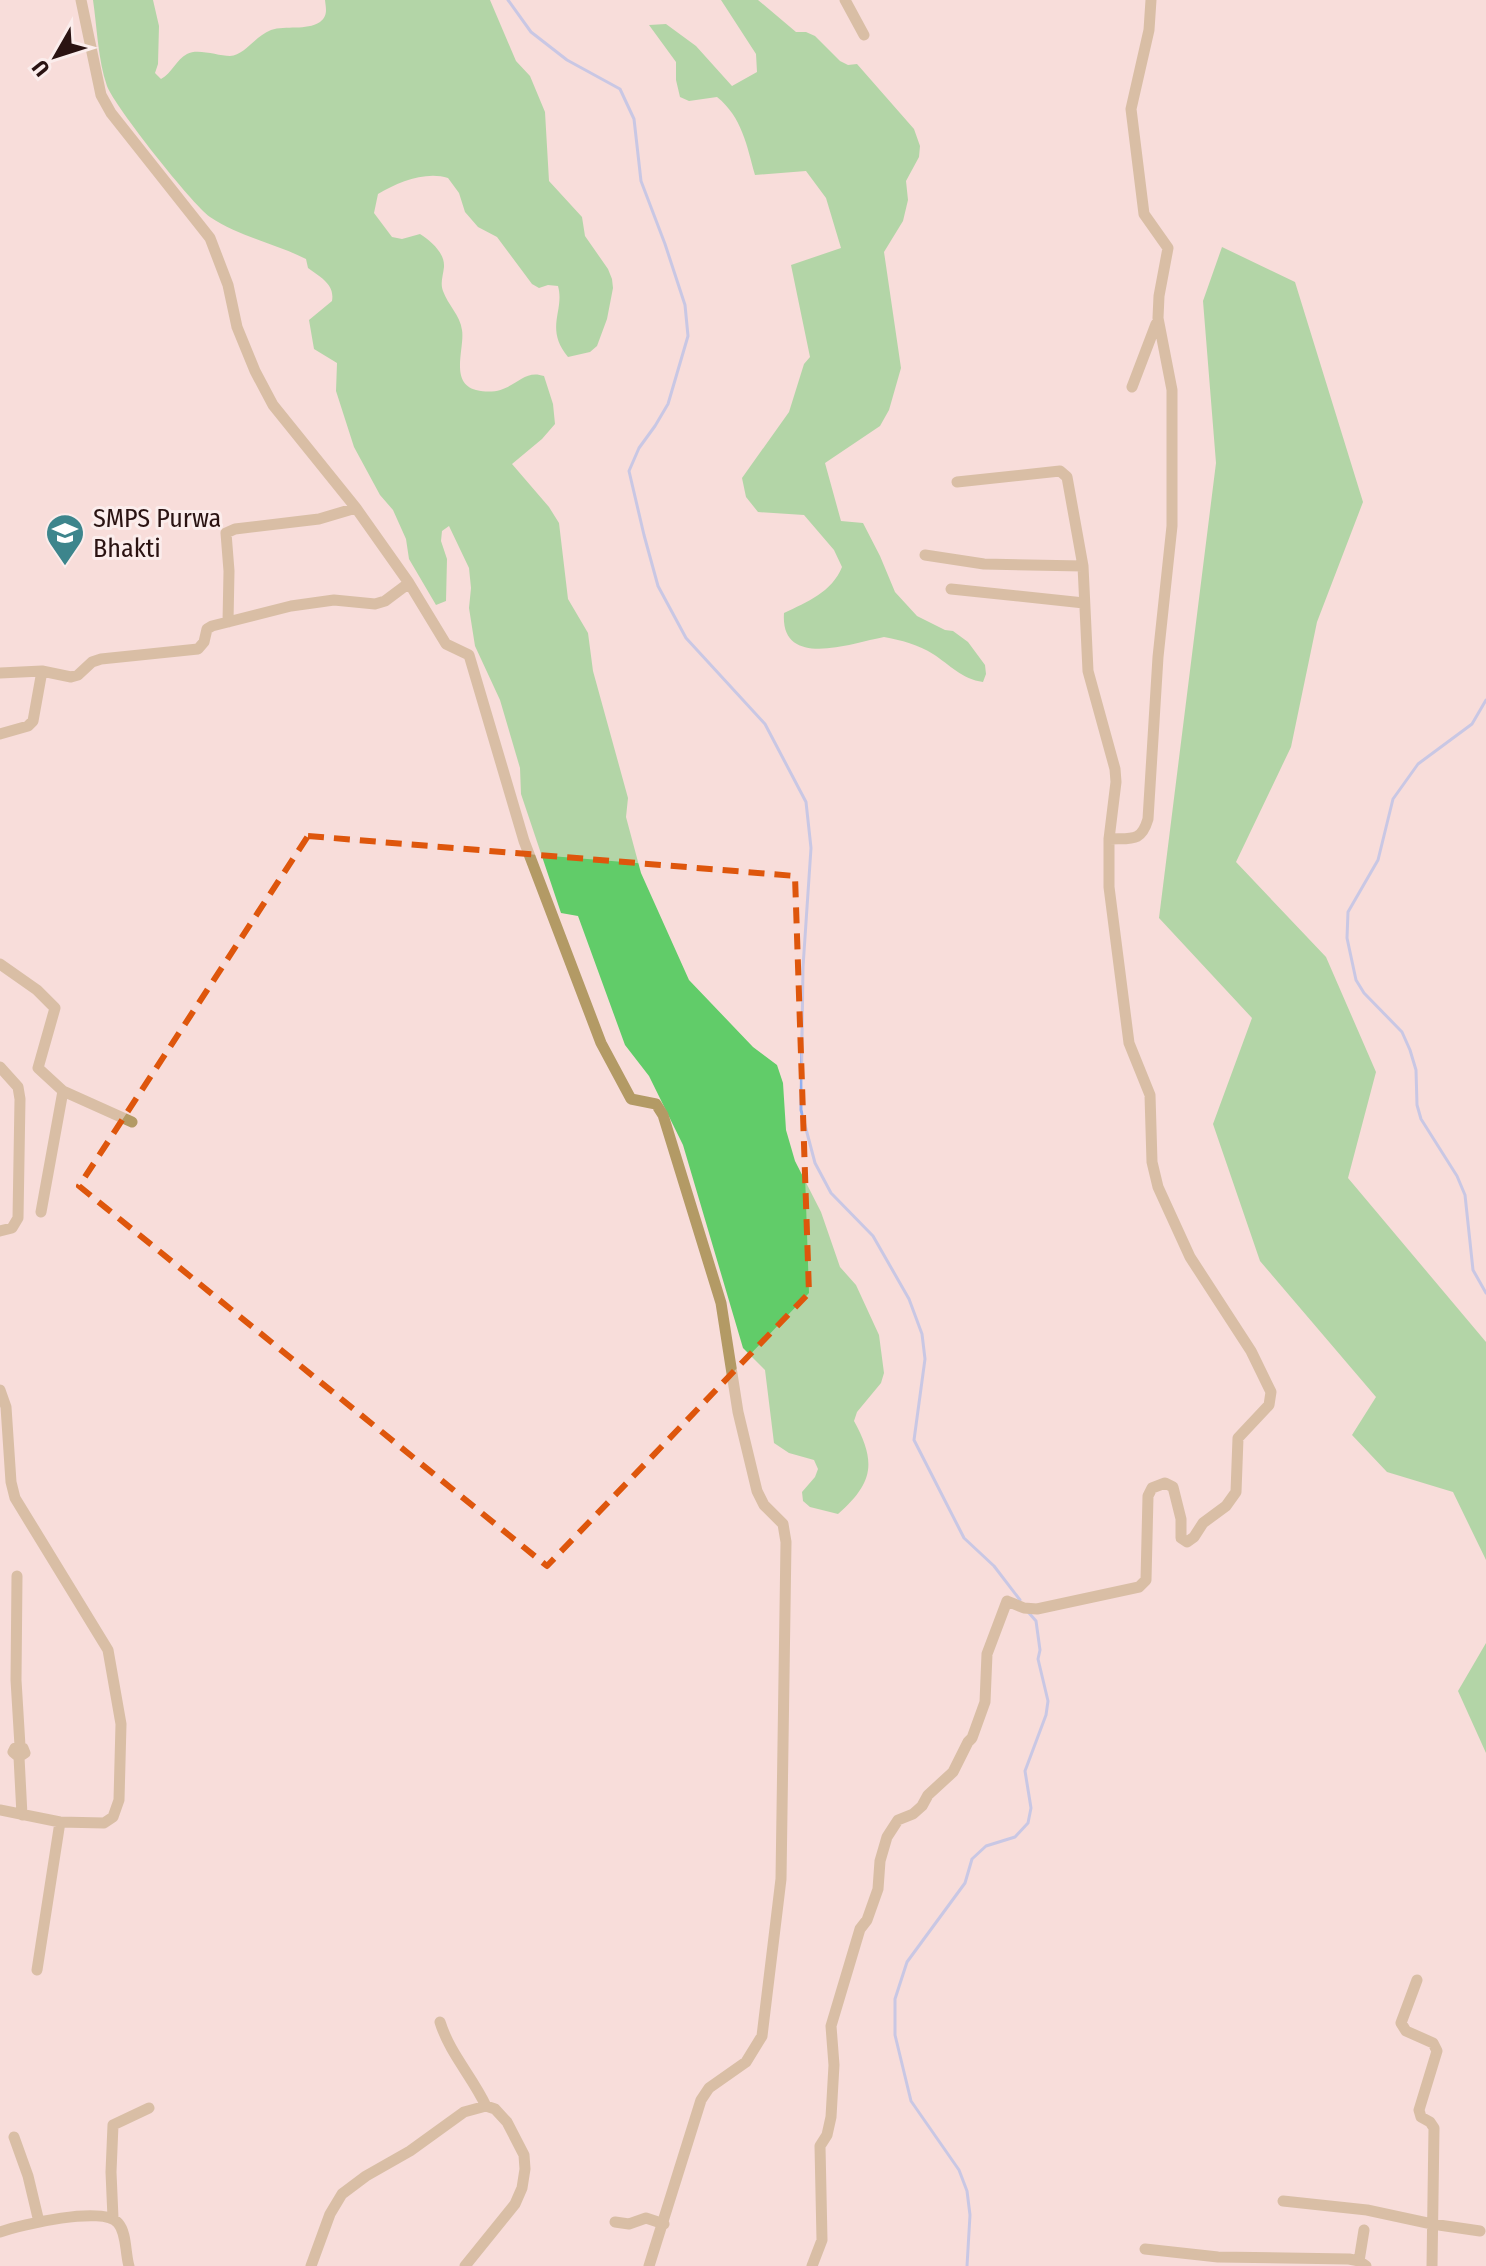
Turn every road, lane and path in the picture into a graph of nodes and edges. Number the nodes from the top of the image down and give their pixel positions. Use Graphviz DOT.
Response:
graph roads {
  1 [pos="81,0"];
  2 [pos="845,0"];
  3 [pos="1151,0"];
  4 [pos="864,35"];
  5 [pos="1158,318"];
  6 [pos="1132,387"];
  7 [pos="957,482"];
  8 [pos="356,508"];
  9 [pos="925,555"];
  10 [pos="1083,566"];
  11 [pos="409,583"];
  12 [pos="951,589"];
  13 [pos="1084,603"];
  14 [pos="228,622"];
  15 [pos="42,671"];
  16 [pos="0,673"];
  17 [pos="0,734"];
  18 [pos="1109,839"];
  19 [pos="0,964"];
  20 [pos="0,1067"];
  21 [pos="63,1091"];
  22 [pos="132,1122"];
  23 [pos="41,1212"];
  24 [pos="0,1231"];
  25 [pos="0,1390"];
  26 [pos="17,1576"];
  27 [pos="0,1810"];
  28 [pos="22,1815"];
  29 [pos="60,1822"];
  30 [pos="37,1970"];
  31 [pos="1417,1980"];
  32 [pos="440,2022"];
  33 [pos="486,2106"];
  34 [pos="149,2108"];
  35 [pos="14,2137"];
  36 [pos="1283,2201"];
  37 [pos="113,2218"];
  38 [pos="39,2222"];
  39 [pos="615,2222"];
  40 [pos="664,2224"];
  41 [pos="1432,2224"];
  42 [pos="1364,2230"];
  43 [pos="1480,2231"];
  44 [pos="0,2232"];
  45 [pos="1145,2249"];
  46 [pos="1363,2263"];
  47 [pos="129,2266"];
  48 [pos="311,2266"];
  49 [pos="465,2266"];
  50 [pos="649,2266"];
  51 [pos="812,2266"];
  52 [pos="1432,2266"];
  1 -- 8 [label="street"];
  2 -- 4 [label="street"];
  3 -- 5 [label="street"];
  5 -- 6 [label="street"];
  5 -- 18 [label="street"];
  7 -- 10 [label="street"];
  8 -- 11 [label="street"];
  8 -- 14 [label="street"];
  9 -- 10 [label="street"];
  10 -- 13 [label="street"];
  11 -- 14 [label="street"];
  11 -- 40 [label="street"];
  12 -- 13 [label="street"];
  13 -- 18 [label="street"];
  14 -- 15 [label="street"];
  15 -- 16 [label="street"];
  15 -- 17 [label="street"];
  18 -- 51 [label="street"];
  19 -- 21 [label="street"];
  20 -- 24 [label="street"];
  21 -- 22 [label="street"];
  21 -- 23 [label="street"];
  25 -- 29 [label="street"];
  26 -- 28 [label="street"];
  27 -- 28 [label="street"];
  28 -- 29 [label="street"];
  29 -- 30 [label="street"];
  31 -- 41 [label="street"];
  32 -- 33 [label="street"];
  33 -- 48 [label="street"];
  33 -- 49 [label="street"];
  34 -- 37 [label="street"];
  35 -- 38 [label="street"];
  36 -- 41 [label="street"];
  37 -- 38 [label="street"];
  37 -- 47 [label="street"];
  38 -- 44 [label="street"];
  39 -- 40 [label="street"];
  40 -- 50 [label="street"];
  41 -- 43 [label="street"];
  41 -- 52 [label="street"];
  42 -- 46 [label="street"];
  45 -- 46 [label="street"];
}
